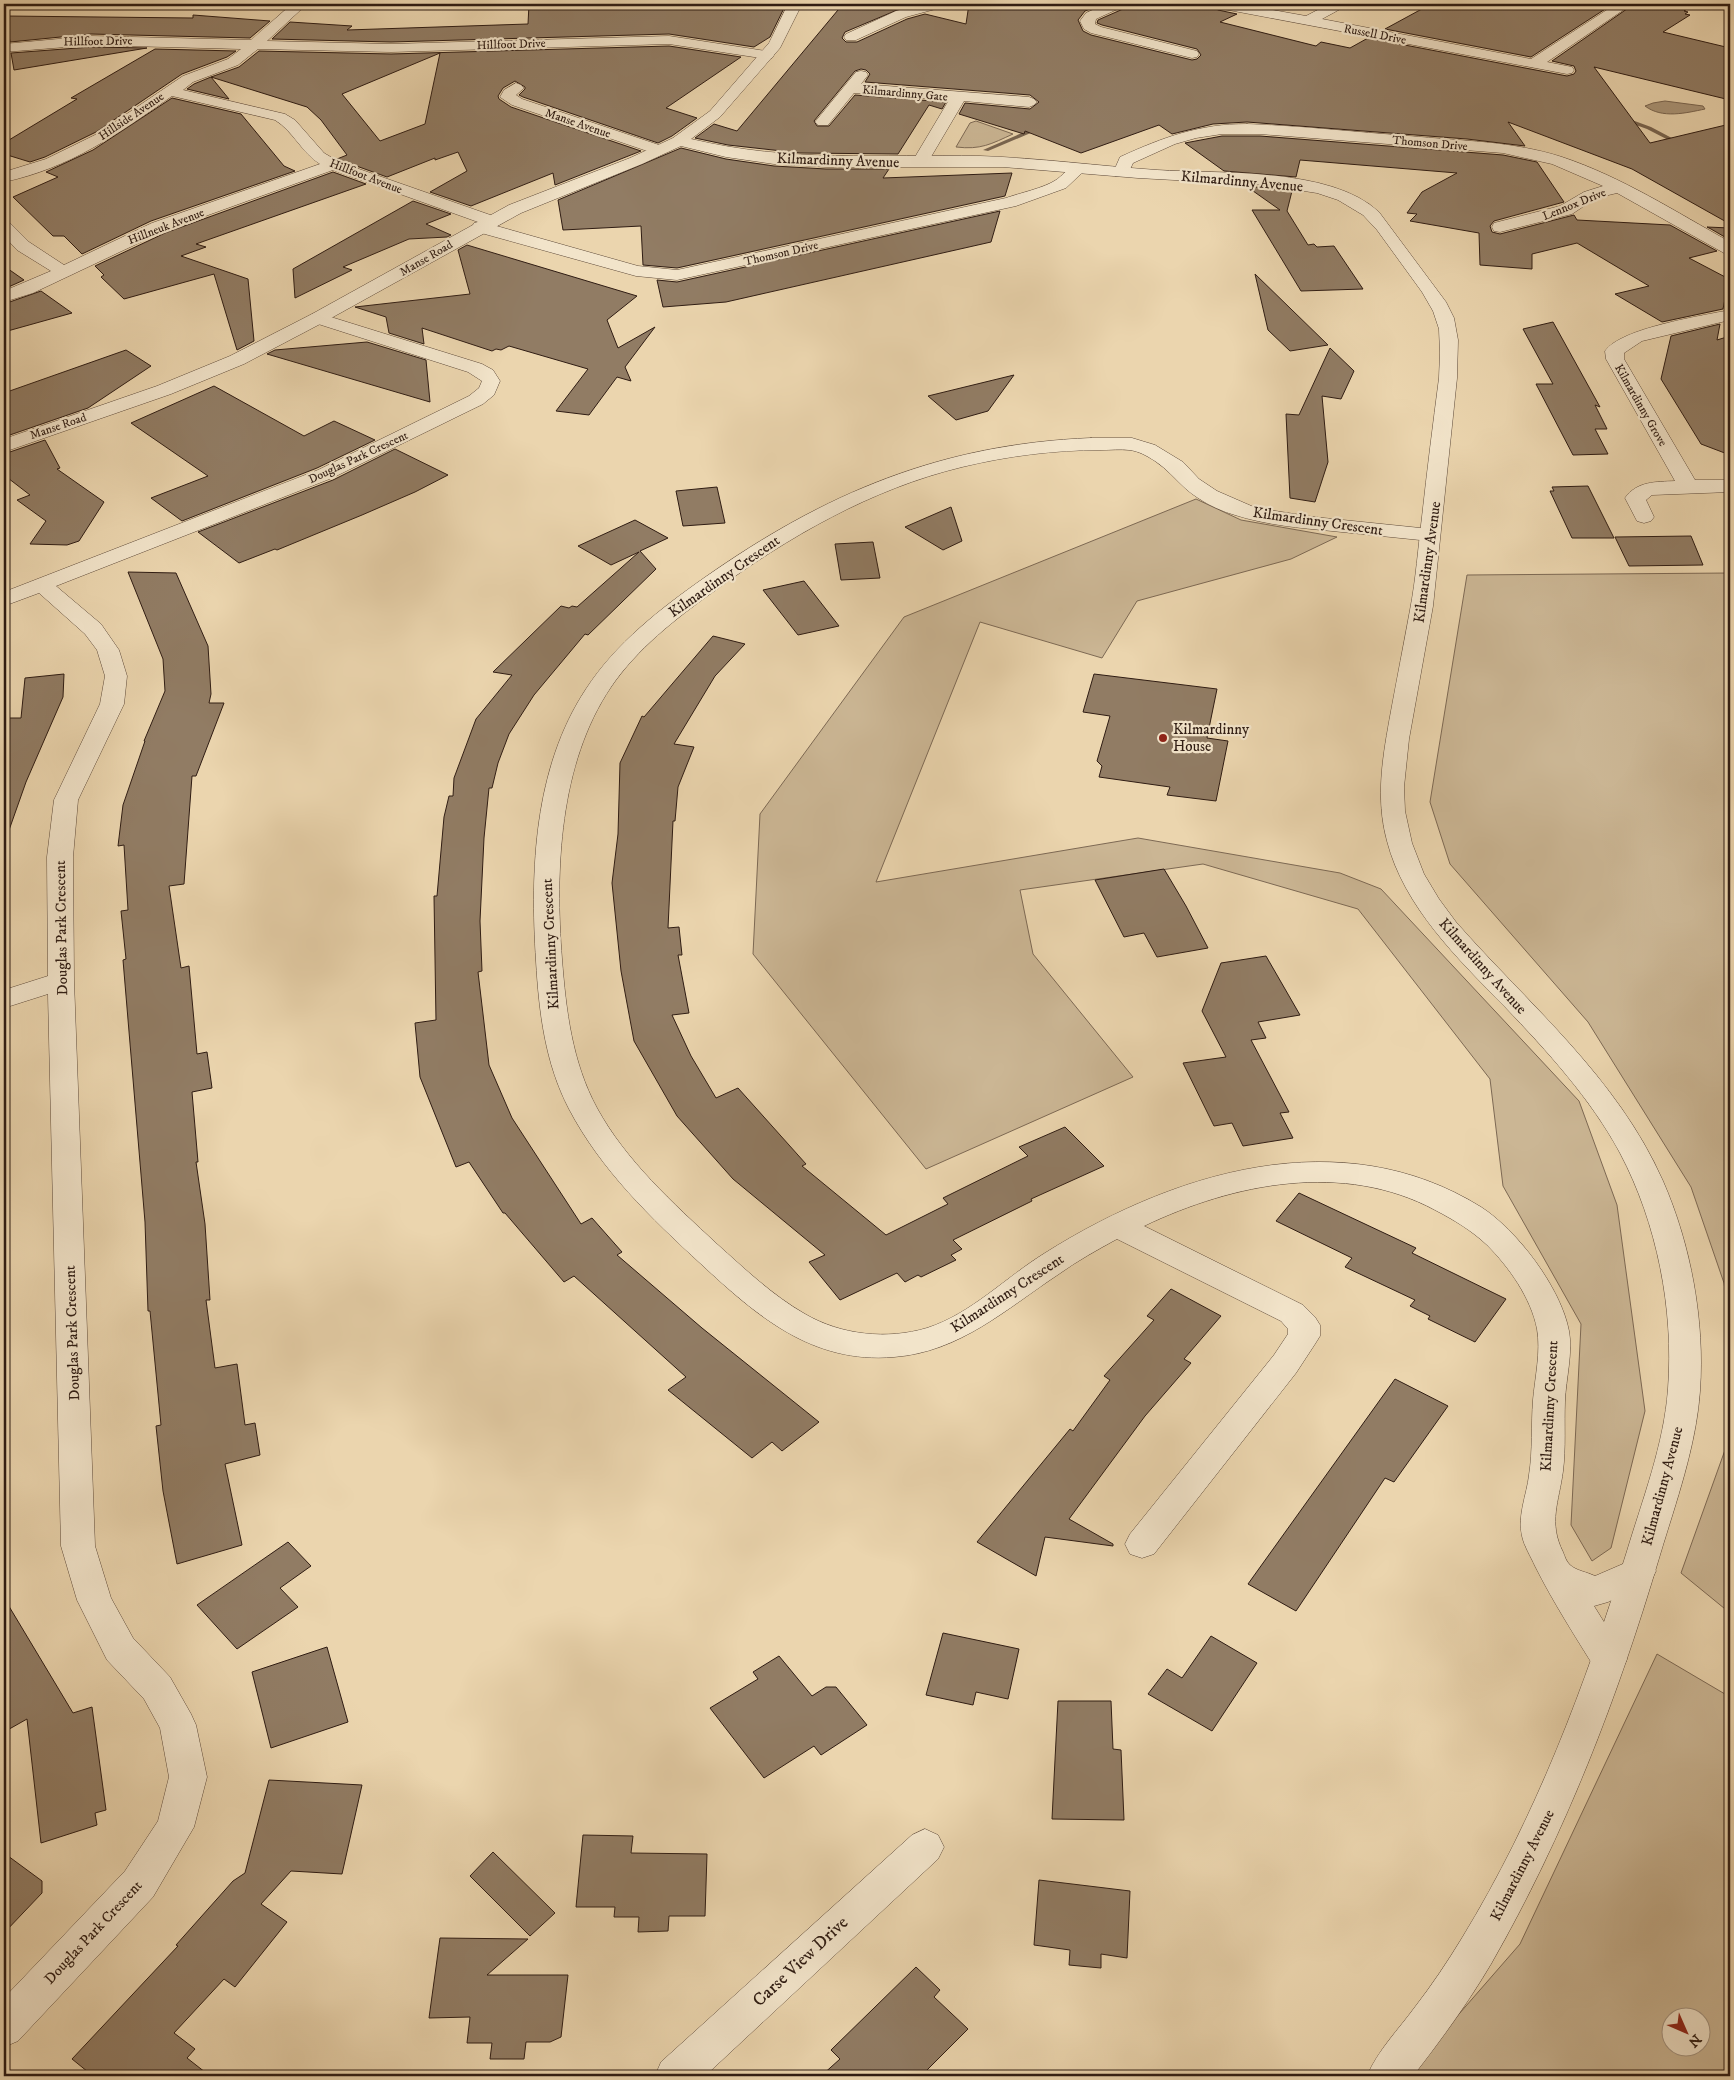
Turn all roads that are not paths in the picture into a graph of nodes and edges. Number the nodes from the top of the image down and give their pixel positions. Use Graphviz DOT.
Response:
graph roads {
  1 [pos="300,4"];
  2 [pos="795,4"];
  3 [pos="938,4"];
  4 [pos="1117,4"];
  5 [pos="1218,4"];
  6 [pos="1339,4"];
  7 [pos="1625,4"];
  8 [pos="1308,21"];
  9 [pos="850,36"];
  10 [pos="253,46"];
  11 [pos="4,48"];
  12 [pos="767,54"];
  13 [pos="1192,54"];
  14 [pos="1533,64"];
  15 [pos="1568,70"];
  16 [pos="863,72"];
  17 [pos="516,88"];
  18 [pos="850,88"];
  19 [pos="168,91"];
  20 [pos="959,97"];
  21 [pos="1029,102"];
  22 [pos="842,124"];
  23 [pos="669,146"];
  24 [pos="920,162"];
  25 [pos="333,165"];
  26 [pos="1077,170"];
  27 [pos="1121,173"];
  28 [pos="4,177"];
  29 [pos="1619,187"];
  30 [pos="485,224"];
  31 [pos="4,227"];
  32 [pos="1500,227"];
  33 [pos="1730,249"];
  34 [pos="64,272"];
  35 [pos="4,297"];
  36 [pos="1730,315"];
  37 [pos="318,318"];
  38 [pos="4,446"];
  39 [pos="1688,486"];
  40 [pos="1730,486"];
  41 [pos="1644,517"];
  42 [pos="1430,535"];
  43 [pos="41,584"];
  44 [pos="4,599"];
  45 [pos="61,981"];
  46 [pos="4,999"];
  47 [pos="1116,1225"];
  48 [pos="1142,1544"];
  49 [pos="1639,1571"];
  50 [pos="1556,1574"];
  51 [pos="1609,1659"];
  52 [pos="925,1847"];
  53 [pos="4,2027"];
  54 [pos="675,2076"];
  55 [pos="1388,2076"];
  1 -- 10 [label="street"];
  2 -- 12 [label="street, Manse Road"];
  3 -- 9 [label="street"];
  4 -- 13 [label="street"];
  5 -- 8 [label="street, Russell Drive"];
  6 -- 8 [label="street"];
  7 -- 14 [label="street"];
  8 -- 14 [label="street, Russell Drive"];
  10 -- 11 [label="street, Hillfoot Drive"];
  10 -- 12 [label="street, Hillfoot Drive"];
  10 -- 19 [label="street, Hillside Avenue"];
  12 -- 23 [label="street, Manse Road"];
  14 -- 15 [label="street, Russell Drive"];
  16 -- 18 [label="street, Kilmardinny Gate"];
  17 -- 23 [label="street, Manse Avenue"];
  18 -- 20 [label="street, Kilmardinny Gate"];
  18 -- 22 [label="street, Kilmardinny Gate"];
  19 -- 25 [label="street, Hillfoot Avenue"];
  19 -- 28 [label="street, Hillside Avenue"];
  20 -- 21 [label="street, Kilmardinny Gate"];
  20 -- 24 [label="street, Kilmardinny Gate"];
  23 -- 24 [label="street, Kilmardinny Avenue"];
  23 -- 30 [label="street, Manse Road"];
  24 -- 26 [label="street, Kilmardinny Avenue"];
  25 -- 30 [label="street, Hillfoot Avenue"];
  25 -- 34 [label="street, Hillneuk Avenue"];
  26 -- 27 [label="street, Kilmardinny Avenue"];
  26 -- 30 [label="street, Thomson Drive"];
  27 -- 29 [label="street, Thomson Drive"];
  27 -- 42 [label="street, Kilmardinny Avenue"];
  29 -- 32 [label="street, Lennox Drive"];
  29 -- 33 [label="street, Thomson Drive"];
  30 -- 37 [label="street, Manse Road"];
  31 -- 34 [label="street"];
  34 -- 35 [label="street, Hillneuk Avenue"];
  36 -- 39 [label="street, Kilmardinny Grove"];
  37 -- 38 [label="street, Manse Road"];
  37 -- 43 [label="street, Douglas Park Crescent"];
  39 -- 40 [label="street"];
  39 -- 41 [label="street"];
  42 -- 47 [label="street, Kilmardinny Crescent"];
  42 -- 49 [label="street, Kilmardinny Avenue"];
  43 -- 44 [label="street, Douglas Park Crescent"];
  43 -- 45 [label="street, Douglas Park Crescent"];
  45 -- 46 [label="street"];
  45 -- 53 [label="street, Douglas Park Crescent"];
  47 -- 48 [label="street"];
  47 -- 50 [label="street, Kilmardinny Crescent"];
  49 -- 50 [label="street"];
  49 -- 51 [label="street, Kilmardinny Avenue"];
  50 -- 51 [label="street, Kilmardinny Crescent"];
  51 -- 55 [label="street, Kilmardinny Avenue"];
  52 -- 54 [label="street, Carse View Drive"];
}
